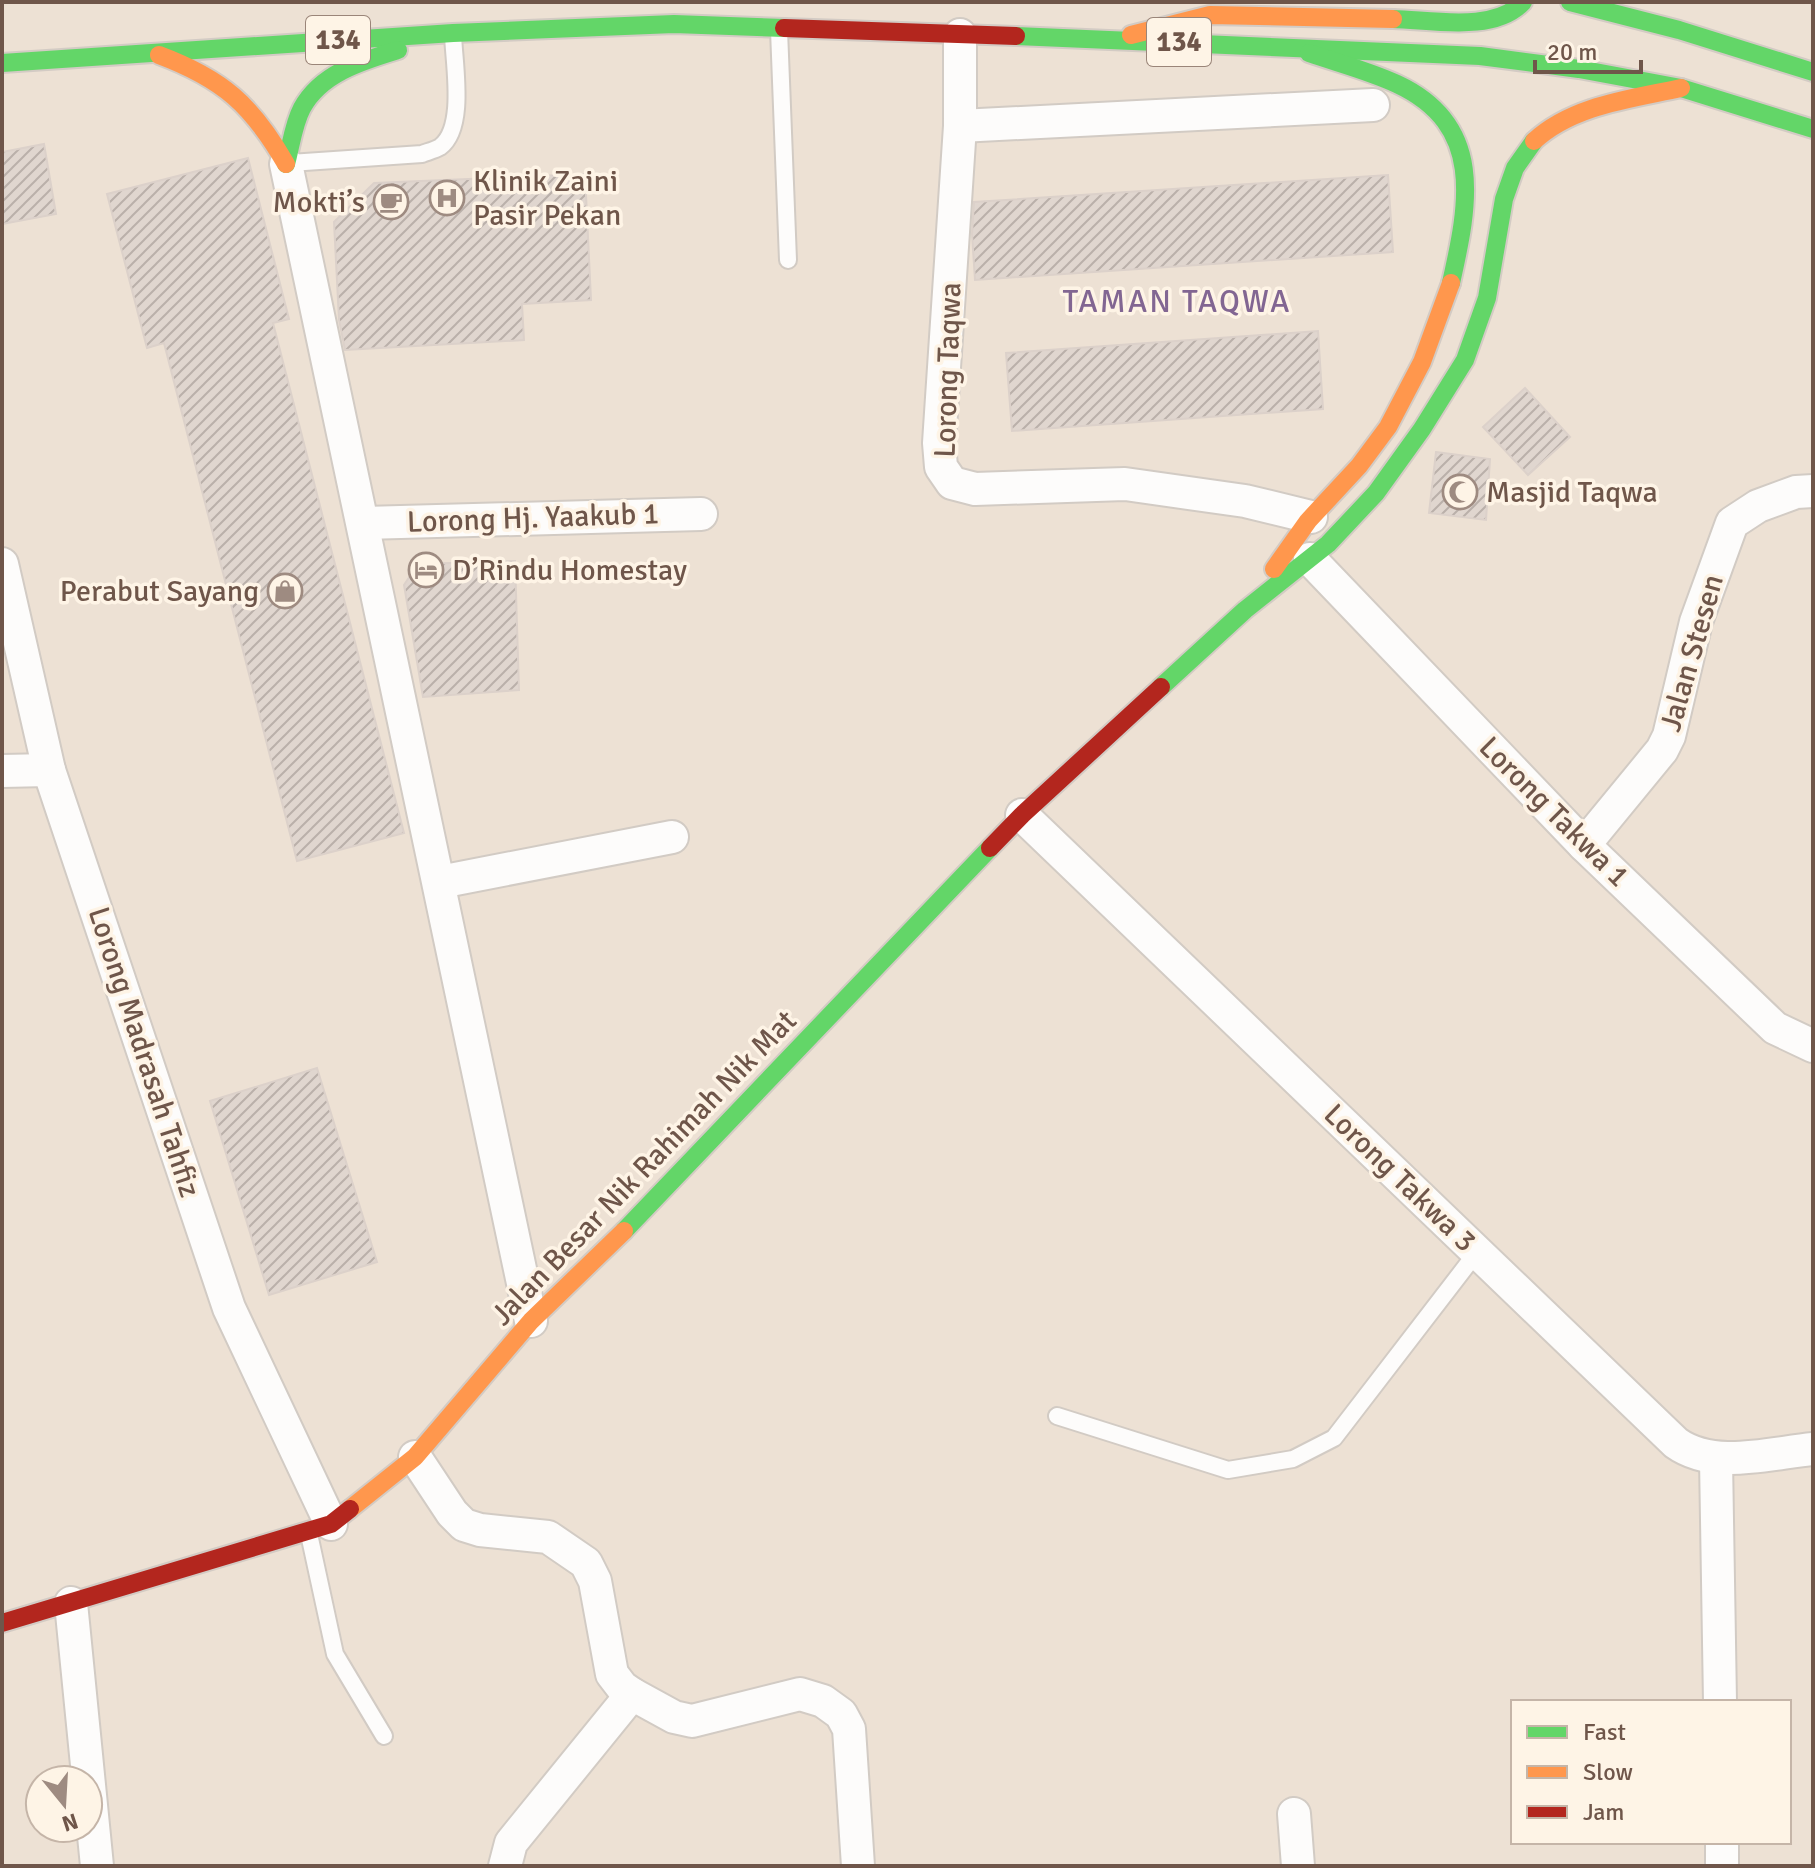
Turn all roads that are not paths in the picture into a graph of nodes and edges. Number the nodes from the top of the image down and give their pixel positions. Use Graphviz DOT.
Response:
graph roads {
  1 [pos="1523,2"];
  2 [pos="1570,2"];
  3 [pos="1617,2"];
  4 [pos="1645,21"];
  5 [pos="779,28"];
  6 [pos="453,33"];
  7 [pos="960,35"];
  8 [pos="1113,40"];
  9 [pos="1293,47"];
  10 [pos="152,53"];
  11 [pos="2,63"];
  12 [pos="1813,72"];
  13 [pos="1681,88"];
  14 [pos="1373,105"];
  15 [pos="960,126"];
  16 [pos="1813,129"];
  17 [pos="286,164"];
  18 [pos="788,260"];
  19 [pos="1813,491"];
  20 [pos="701,514"];
  21 [pos="1311,517"];
  22 [pos="364,523"];
  23 [pos="1310,559"];
  24 [pos="2,564"];
  25 [pos="1245,610"];
  26 [pos="49,770"];
  27 [pos="2,771"];
  28 [pos="1022,815"];
  29 [pos="672,837"];
  30 [pos="1584,845"];
  31 [pos="440,882"];
  32 [pos="1813,1046"];
  33 [pos="1477,1252"];
  34 [pos="531,1321"];
  35 [pos="1057,1416"];
  36 [pos="1813,1449"];
  37 [pos="415,1457"];
  38 [pos="1716,1459"];
  39 [pos="320,1529"];
  40 [pos="71,1603"];
  41 [pos="2,1623"];
  42 [pos="632,1694"];
  43 [pos="1720,1700"];
  44 [pos="384,1736"];
  45 [pos="1294,1814"];
  46 [pos="1722,1844"];
  47 [pos="97,1866"];
  48 [pos="505,1866"];
  49 [pos="858,1866"];
  50 [pos="1298,1866"];
  51 [pos="1722,1866"];
  1 -- 8 [label="street"];
  2 -- 4 [label="street"];
  3 -- 4 [label="street"];
  4 -- 12 [label="street"];
  5 -- 6 [label="street, 134"];
  5 -- 7 [label="street, 134"];
  5 -- 18 [label="lane"];
  6 -- 10 [label="street, 134"];
  6 -- 17 [label="street"];
  6 -- 17 [label="lane"];
  7 -- 8 [label="street, 134"];
  7 -- 15 [label="street, Lorong Taqwa"];
  8 -- 9 [label="street, 134"];
  9 -- 13 [label="street, 134"];
  9 -- 21 [label="street, Jalan Besar Nik Rahimah Nik Mat"];
  10 -- 11 [label="street, 134"];
  10 -- 17 [label="street"];
  13 -- 16 [label="street, 134"];
  13 -- 23 [label="street, Jalan Besar Nik Rahimah Nik Mat"];
  14 -- 15 [label="street"];
  15 -- 21 [label="street, Lorong Taqwa"];
  17 -- 22 [label="street"];
  19 -- 30 [label="street, Jalan Stesen"];
  20 -- 22 [label="street, Lorong Hj. Yaakub 1"];
  21 -- 25 [label="street, Jalan Besar Nik Rahimah Nik Mat"];
  22 -- 31 [label="street"];
  23 -- 25 [label="street, Jalan Besar Nik Rahimah Nik Mat"];
  23 -- 30 [label="street, Lorong Takwa 1"];
  24 -- 26 [label="street, Lorong Madrasah Tahfiz"];
  25 -- 28 [label="street, Jalan Besar Nik Rahimah Nik Mat"];
  26 -- 27 [label="street"];
  26 -- 39 [label="street, Lorong Madrasah Tahfiz"];
  28 -- 33 [label="street, Lorong Takwa 3"];
  28 -- 34 [label="street, Jalan Besar Nik Rahimah Nik Mat"];
  29 -- 31 [label="street"];
  30 -- 32 [label="street, Lorong Takwa 1"];
  31 -- 34 [label="street"];
  33 -- 35 [label="lane"];
  33 -- 38 [label="street, Lorong Takwa 3"];
  34 -- 37 [label="street, Jalan Besar Nik Rahimah Nik Mat"];
  36 -- 38 [label="street, Lorong Takwa 3"];
  37 -- 39 [label="street, Jalan Besar Nik Rahimah Nik Mat"];
  37 -- 42 [label="street"];
  38 -- 43 [label="street"];
  39 -- 40 [label="street, Jalan Besar Nik Rahimah Nik Mat"];
  39 -- 44 [label="lane"];
  40 -- 41 [label="street, Jalan Besar Nik Rahimah Nik Mat"];
  40 -- 47 [label="street"];
  42 -- 48 [label="street"];
  42 -- 49 [label="street"];
  45 -- 50 [label="street"];
  46 -- 51 [label="street"];
}
